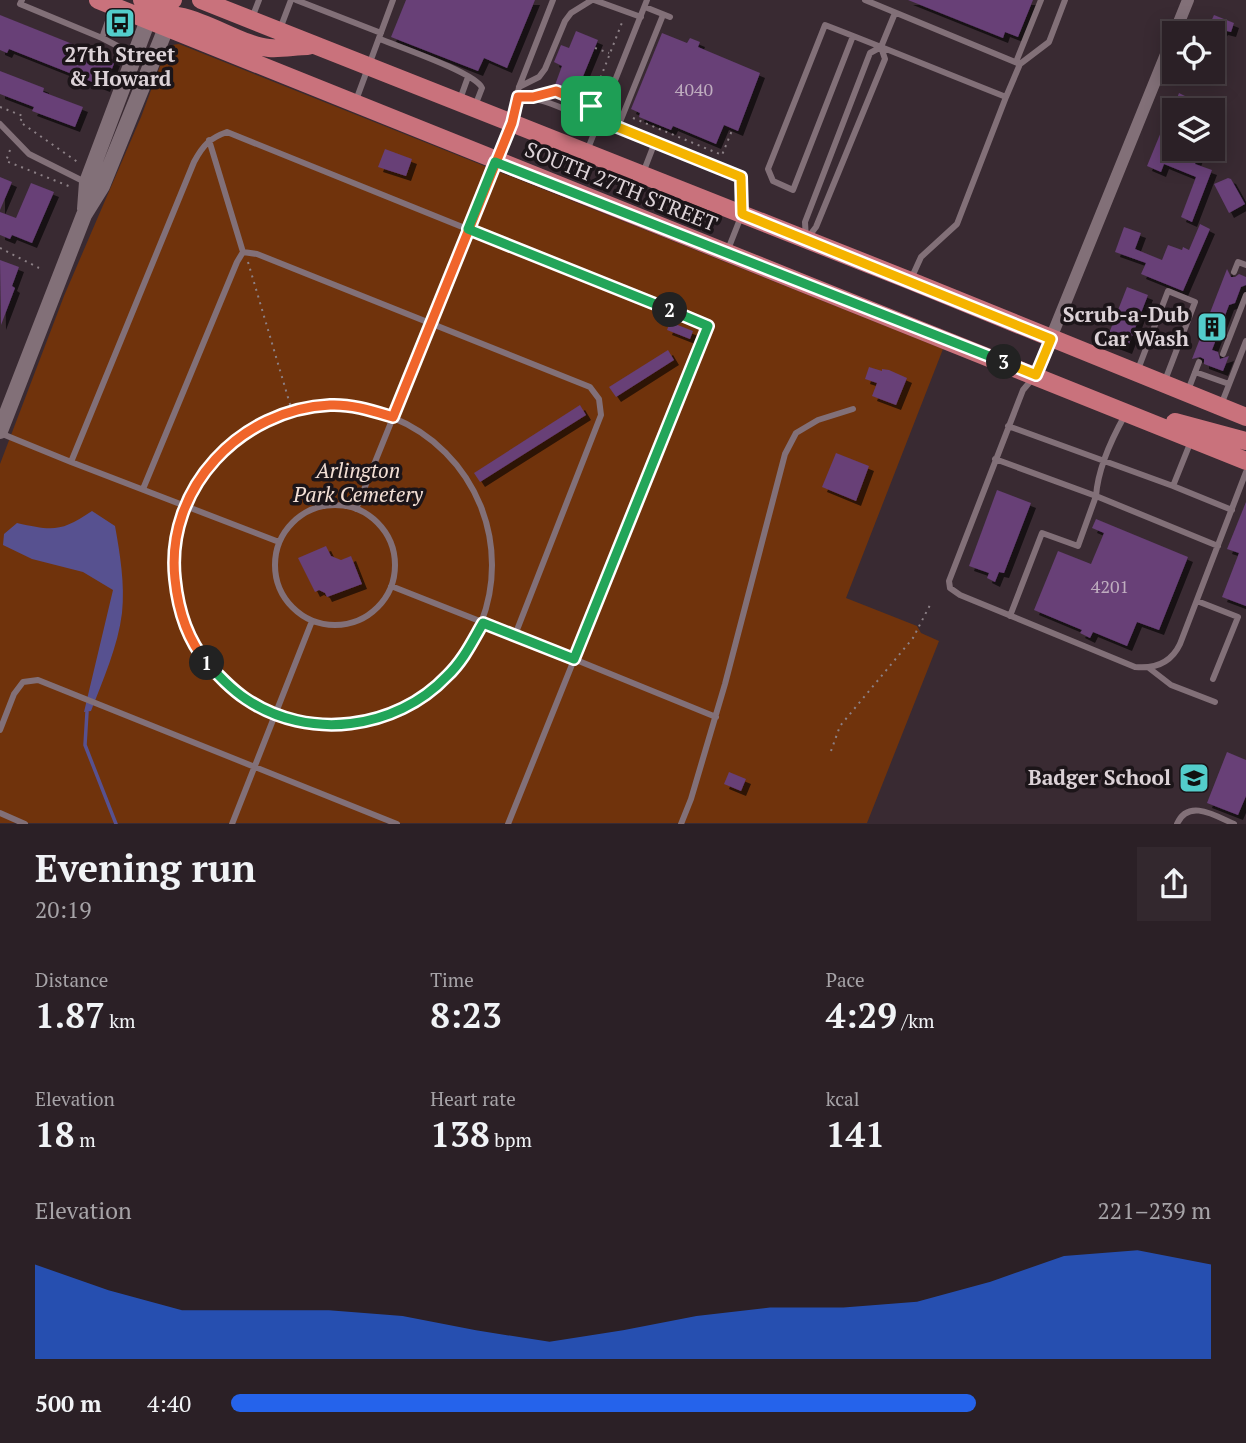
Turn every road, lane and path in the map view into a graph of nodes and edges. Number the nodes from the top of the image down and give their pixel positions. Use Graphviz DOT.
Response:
graph roads {
  1 [pos="22,0"];
  2 [pos="142,0"];
  3 [pos="173,0"];
  4 [pos="201,0"];
  5 [pos="259,0"];
  6 [pos="293,0"];
  7 [pos="384,0"];
  8 [pos="553,0"];
  9 [pos="593,0"];
  10 [pos="865,0"];
  11 [pos="1041,0"];
  12 [pos="1065,0"];
  13 [pos="1188,0"];
  14 [pos="393,1"];
  15 [pos="105,3"];
  16 [pos="221,4"];
  17 [pos="646,4"];
  18 [pos="895,13"];
  19 [pos="641,17"];
  20 [pos="623,19"];
  21 [pos="148,20"];
  22 [pos="251,20"];
  23 [pos="166,28"];
  24 [pos="380,36"];
  25 [pos="853,36"];
  26 [pos="102,38"];
  27 [pos="276,39"];
  28 [pos="881,47"];
  29 [pos="595,48"];
  30 [pos="610,54"];
  31 [pos="135,55"];
  32 [pos="1018,63"];
  33 [pos="369,66"];
  34 [pos="468,77"];
  35 [pos="519,87"];
  36 [pos="518,97"];
  37 [pos="533,97"];
  38 [pos="1006,97"];
  39 [pos="592,99"];
  40 [pos="355,104"];
  41 [pos="466,105"];
  42 [pos="0,107"];
  43 [pos="626,109"];
  44 [pos="600,120"];
  45 [pos="512,123"];
  46 [pos="0,124"];
  47 [pos="618,127"];
  48 [pos="733,128"];
  49 [pos="209,140"];
  50 [pos="655,142"];
  51 [pos="7,144"];
  52 [pos="587,153"];
  53 [pos="495,162"];
  54 [pos="79,164"];
  55 [pos="643,175"];
  56 [pos="87,183"];
  57 [pos="71,187"];
  58 [pos="742,214"];
  59 [pos="84,215"];
  60 [pos="468,229"];
  61 [pos="806,240"];
  62 [pos="0,248"];
  63 [pos="243,252"];
  64 [pos="727,253"];
  65 [pos="1246,265"];
  66 [pos="39,268"];
  67 [pos="1234,272"];
  68 [pos="911,281"];
  69 [pos="1246,295"];
  70 [pos="431,323"];
  71 [pos="1051,339"];
  72 [pos="1246,341"];
  73 [pos="1223,354"];
  74 [pos="1199,362"];
  75 [pos="1217,369"];
  76 [pos="1195,372"];
  77 [pos="1136,373"];
  78 [pos="1036,375"];
  79 [pos="1213,379"];
  80 [pos="1229,384"];
  81 [pos="1163,385"];
  82 [pos="1187,394"];
  83 [pos="1220,407"];
  84 [pos="853,409"];
  85 [pos="292,411"];
  86 [pos="1127,411"];
  87 [pos="393,417"];
  88 [pos="1246,417"];
  89 [pos="1009,426"];
  90 [pos="0,432"];
  91 [pos="1192,439"];
  92 [pos="1246,441"];
  93 [pos="995,459"];
  94 [pos="1246,461"];
  95 [pos="71,462"];
  96 [pos="1104,462"];
  97 [pos="1246,472"];
  98 [pos="1173,486"];
  99 [pos="143,489"];
  100 [pos="1096,496"];
  101 [pos="185,505"];
  102 [pos="356,509"];
  103 [pos="1232,510"];
  104 [pos="279,542"];
  105 [pos="1218,546"];
  106 [pos="391,586"];
  107 [pos="1197,601"];
  108 [pos="930,605"];
  109 [pos="1010,616"];
  110 [pos="312,621"];
  111 [pos="483,623"];
  112 [pos="515,635"];
  113 [pos="574,659"];
  114 [pos="1149,668"];
  115 [pos="1213,678"];
  116 [pos="1215,702"];
  117 [pos="275,714"];
  118 [pos="716,717"];
  119 [pos="0,730"];
  120 [pos="831,751"];
  121 [pos="254,766"];
  122 [pos="0,813"];
  123 [pos="233,822"];
  124 [pos="25,824"];
  125 [pos="241,824"];
  126 [pos="397,824"];
  127 [pos="508,824"];
  128 [pos="681,824"];
  129 [pos="1177,824"];
  130 [pos="1234,824"];
  1 -- 26 [label="lane"];
  2 -- 3 [label="main road"];
  4 -- 16 [label="main road, SOUTH 27TH STREET"];
  5 -- 22 [label="lane"];
  6 -- 24 [label="lane"];
  6 -- 27 [label="lane"];
  7 -- 14 [label="lane"];
  8 -- 35 [label="lane"];
  9 -- 19 [label="lane"];
  9 -- 35 [label="lane"];
  10 -- 18 [label="lane"];
  11 -- 32 [label="lane"];
  12 -- 32 [label="lane"];
  13 -- 71 [label="street"];
  14 -- 24 [label="lane"];
  15 -- 21 [label="main road, SOUTH 27TH STREET"];
  15 -- 26 [label="lane"];
  16 -- 22 [label="main road, SOUTH 27TH STREET"];
  17 -- 19 [label="lane"];
  17 -- 43 [label="lane"];
  18 -- 28 [label="lane"];
  18 -- 32 [label="lane"];
  19 -- 44 [label="lane"];
  20 -- 30 [label="path"];
  21 -- 23 [label="main road, SOUTH 27TH STREET"];
  21 -- 27 [label="main road"];
  21 -- 31 [label="street"];
  22 -- 27 [label="main road, SOUTH 27TH STREET"];
  23 -- 40 [label="main road, SOUTH 27TH STREET"];
  23 -- 59 [label="street"];
  24 -- 33 [label="lane"];
  24 -- 34 [label="lane"];
  25 -- 25 [label="lane"];
  25 -- 28 [label="lane"];
  26 -- 31 [label="lane"];
  27 -- 33 [label="main road, SOUTH 27TH STREET"];
  28 -- 38 [label="lane"];
  28 -- 61 [label="lane"];
  28 -- 61 [label="lane"];
  29 -- 30 [label="path"];
  30 -- 39 [label="path"];
  31 -- 56 [label="street"];
  32 -- 38 [label="lane"];
  33 -- 40 [label="lane"];
  33 -- 41 [label="main road, SOUTH 27TH STREET"];
  34 -- 41 [label="lane"];
  34 -- 41 [label="lane"];
  35 -- 36 [label="lane"];
  36 -- 37 [label="lane"];
  36 -- 45 [label="lane"];
  37 -- 44 [label="lane"];
  37 -- 44 [label="lane"];
  38 -- 68 [label="lane"];
  40 -- 53 [label="main road, SOUTH 27TH STREET"];
  41 -- 45 [label="main road, SOUTH 27TH STREET"];
  42 -- 54 [label="path"];
  43 -- 47 [label="lane"];
  43 -- 48 [label="path"];
  44 -- 47 [label="lane"];
  44 -- 52 [label="lane"];
  45 -- 52 [label="main road, SOUTH 27TH STREET"];
  45 -- 53 [label="lane"];
  46 -- 56 [label="lane"];
  47 -- 50 [label="lane"];
  49 -- 60 [label="lane"];
  49 -- 63 [label="lane"];
  49 -- 95 [label="lane"];
  50 -- 55 [label="lane"];
  50 -- 58 [label="lane"];
  51 -- 57 [label="path"];
  52 -- 55 [label="main road, SOUTH 27TH STREET"];
  53 -- 60 [label="lane"];
  53 -- 64 [label="main road, SOUTH 27TH STREET"];
  55 -- 58 [label="main road, SOUTH 27TH STREET"];
  56 -- 59 [label="street"];
  58 -- 61 [label="main road, SOUTH 27TH STREET"];
  58 -- 64 [label="lane"];
  59 -- 90 [label="street"];
  60 -- 70 [label="lane"];
  60 -- 113 [label="lane"];
  61 -- 68 [label="main road, SOUTH 27TH STREET"];
  62 -- 66 [label="path"];
  63 -- 70 [label="lane"];
  63 -- 85 [label="path"];
  63 -- 99 [label="lane"];
  64 -- 78 [label="main road, SOUTH 27TH STREET"];
  65 -- 67 [label="lane"];
  68 -- 71 [label="main road, SOUTH 27TH STREET"];
  69 -- 73 [label="lane"];
  70 -- 87 [label="lane"];
  70 -- 112 [label="lane"];
  71 -- 77 [label="main road, SOUTH 27TH STREET"];
  71 -- 78 [label="street"];
  72 -- 80 [label="lane"];
  74 -- 76 [label="lane"];
  75 -- 79 [label="lane"];
  76 -- 79 [label="lane"];
  76 -- 82 [label="lane"];
  77 -- 81 [label="main road, SOUTH 27TH STREET"];
  77 -- 81 [label="lane"];
  78 -- 86 [label="main road, SOUTH 27TH STREET"];
  78 -- 89 [label="lane"];
  79 -- 80 [label="lane"];
  80 -- 83 [label="lane"];
  81 -- 82 [label="main road, SOUTH 27TH STREET"];
  82 -- 83 [label="main road, SOUTH 27TH STREET"];
  83 -- 88 [label="main road, SOUTH 27TH STREET"];
  84 -- 118 [label="lane"];
  85 -- 87 [label="lane"];
  85 -- 101 [label="lane"];
  86 -- 91 [label="main road"];
  86 -- 92 [label="main road"];
  86 -- 96 [label="lane"];
  87 -- 102 [label="lane"];
  87 -- 111 [label="lane"];
  89 -- 93 [label="lane"];
  89 -- 96 [label="lane"];
  90 -- 95 [label="lane"];
  91 -- 94 [label="main road"];
  91 -- 98 [label="lane"];
  93 -- 100 [label="lane"];
  93 -- 109 [label="lane"];
  95 -- 99 [label="lane"];
  96 -- 98 [label="lane"];
  96 -- 100 [label="lane"];
  97 -- 103 [label="lane"];
  98 -- 103 [label="lane"];
  99 -- 101 [label="lane"];
  100 -- 105 [label="lane"];
  100 -- 109 [label="lane"];
  101 -- 104 [label="lane"];
  101 -- 117 [label="lane"];
  102 -- 104 [label="lane"];
  102 -- 106 [label="lane"];
  103 -- 105 [label="lane"];
  104 -- 110 [label="lane"];
  105 -- 107 [label="lane"];
  106 -- 110 [label="lane"];
  106 -- 111 [label="lane"];
  107 -- 114 [label="lane"];
  107 -- 115 [label="lane"];
  108 -- 120 [label="path"];
  109 -- 114 [label="lane"];
  110 -- 117 [label="lane"];
  111 -- 112 [label="lane"];
  111 -- 117 [label="lane"];
  112 -- 113 [label="lane"];
  113 -- 118 [label="lane"];
  113 -- 127 [label="lane"];
  114 -- 116 [label="lane"];
  117 -- 121 [label="lane"];
  118 -- 128 [label="lane"];
  119 -- 121 [label="lane"];
  121 -- 123 [label="lane"];
  121 -- 126 [label="lane"];
  122 -- 124 [label="lane"];
  123 -- 125 [label="lane"];
  129 -- 130 [label="lane"];
}
